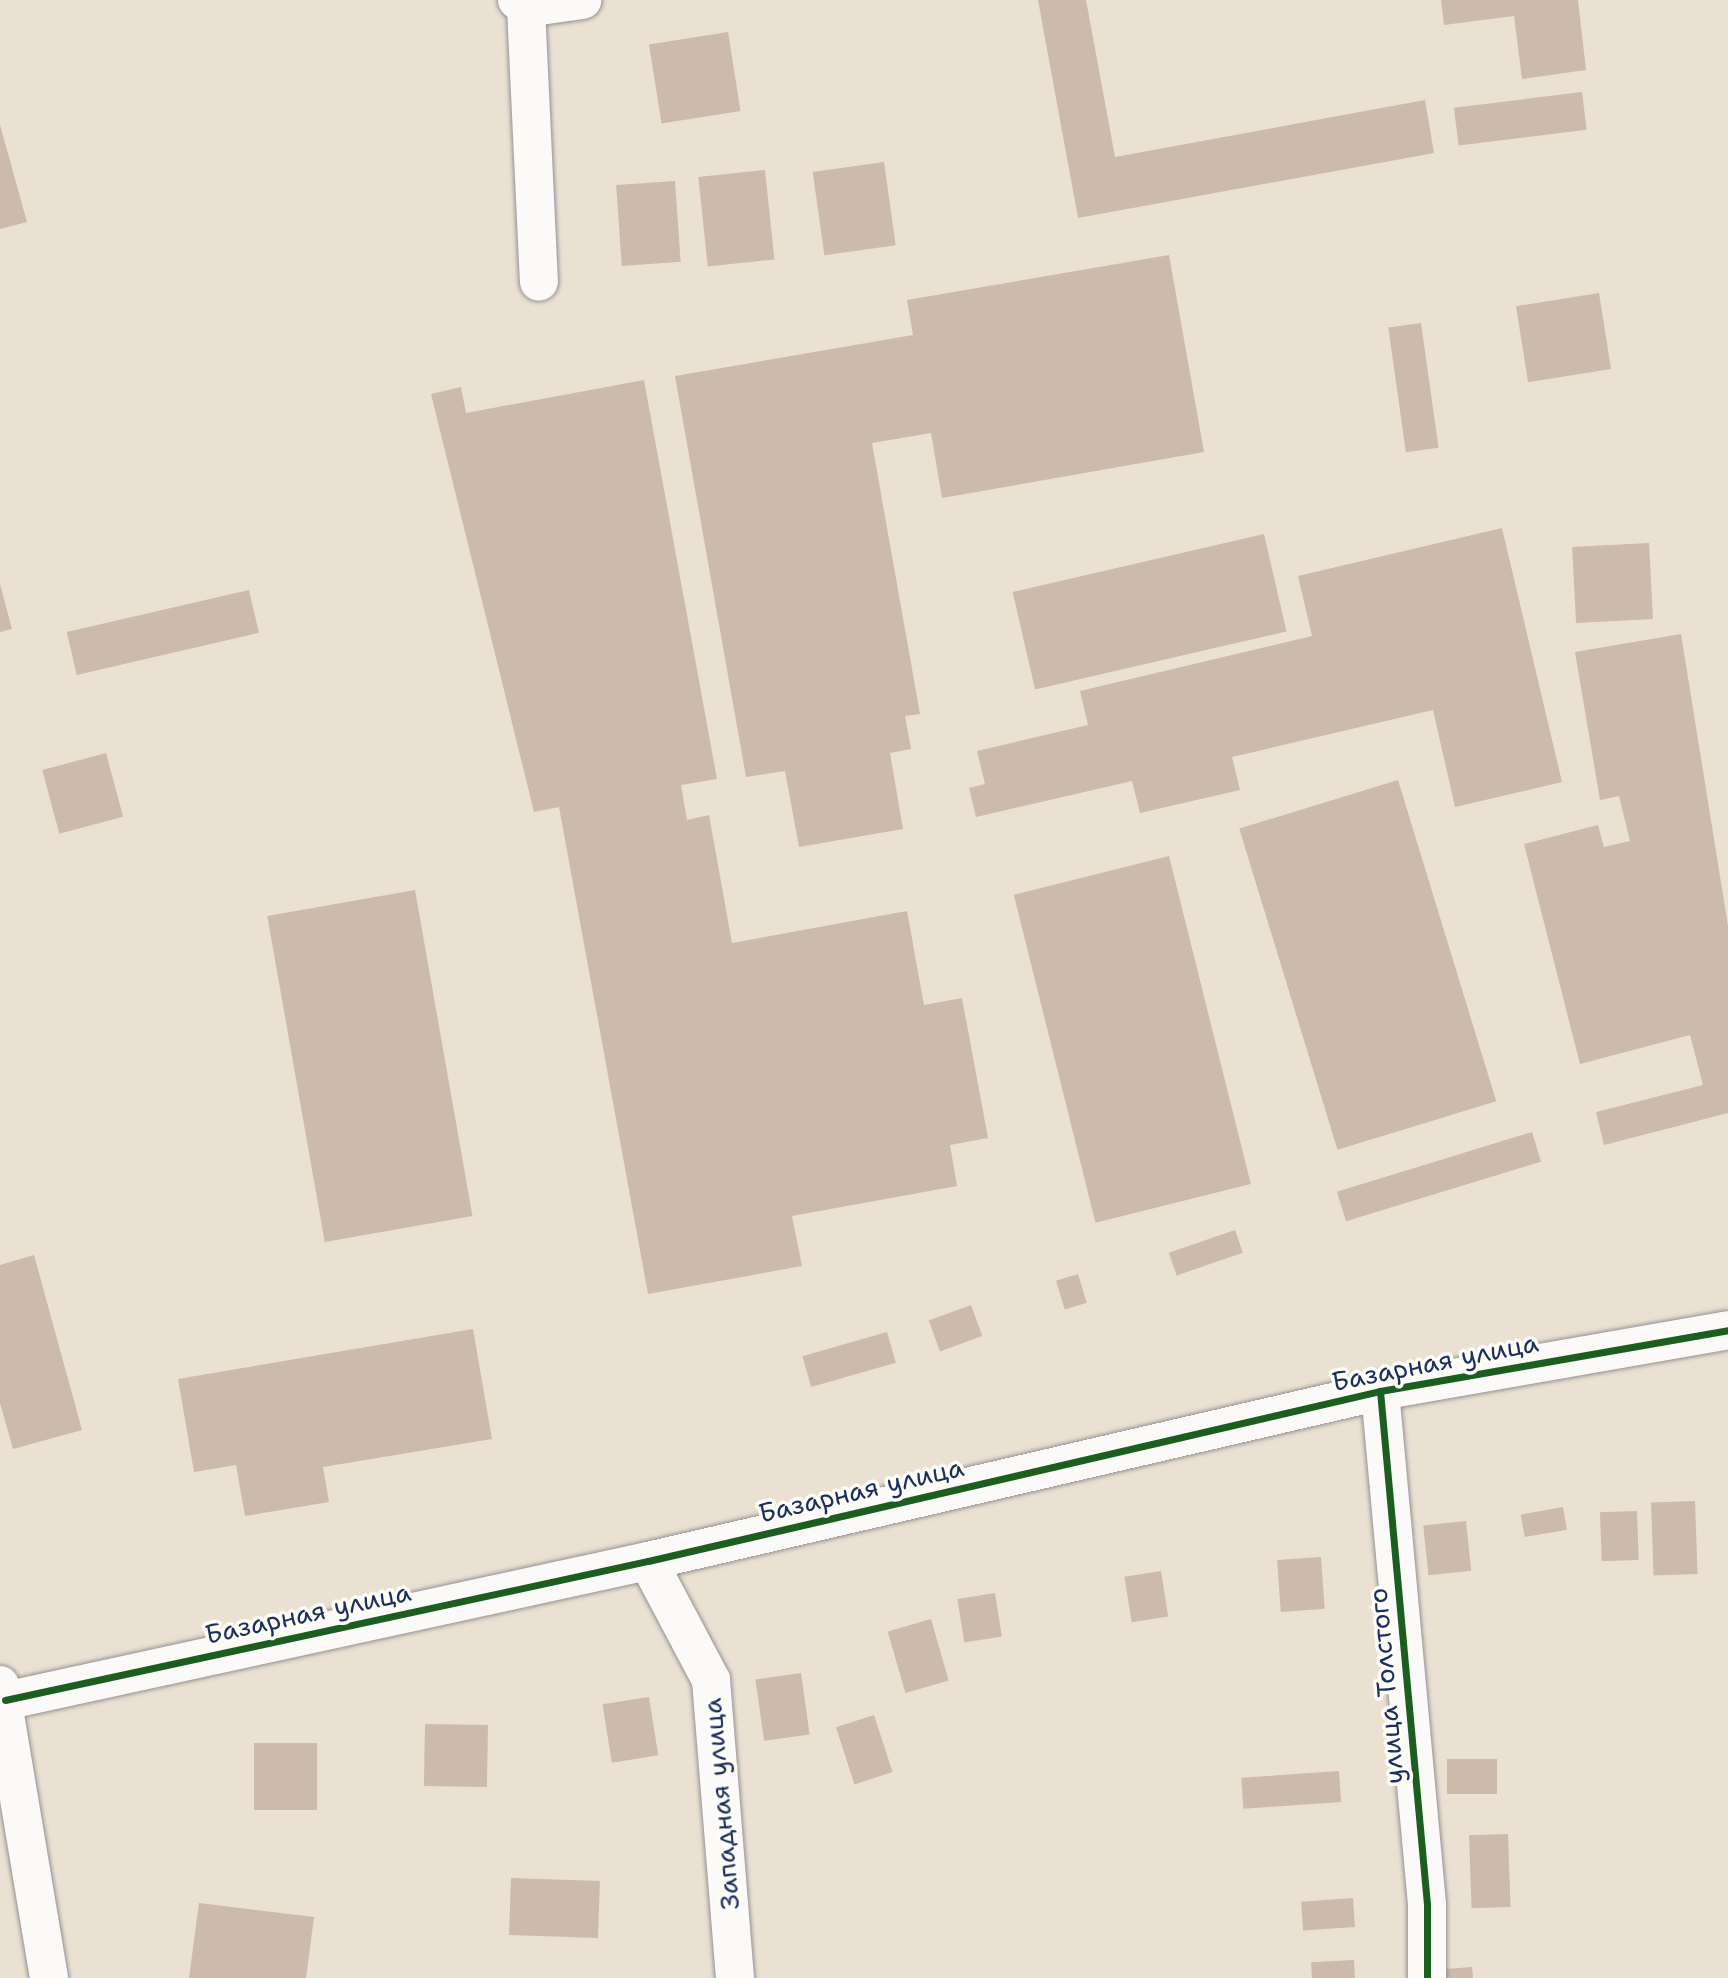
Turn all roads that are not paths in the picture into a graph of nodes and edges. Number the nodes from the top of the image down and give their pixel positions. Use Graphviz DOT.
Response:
graph roads {
  1 [pos="582,0"];
  2 [pos="521,4"];
  3 [pos="539,282"];
  4 [pos="1728,1330"];
  5 [pos="1380,1391"];
  6 [pos="648,1561"];
  7 [pos="2,1696"];
  8 [pos="49,1978"];
  9 [pos="734,1978"];
  10 [pos="1427,1978"];
  1 -- 2 [label="street"];
  2 -- 3 [label="street"];
  4 -- 5 [label="street, Базарная улица"];
  5 -- 6 [label="street, Базарная улица"];
  5 -- 10 [label="street, улица Толстого"];
  6 -- 7 [label="street, Базарная улица"];
  6 -- 9 [label="street, Западная улица"];
  7 -- 8 [label="street"];
}
